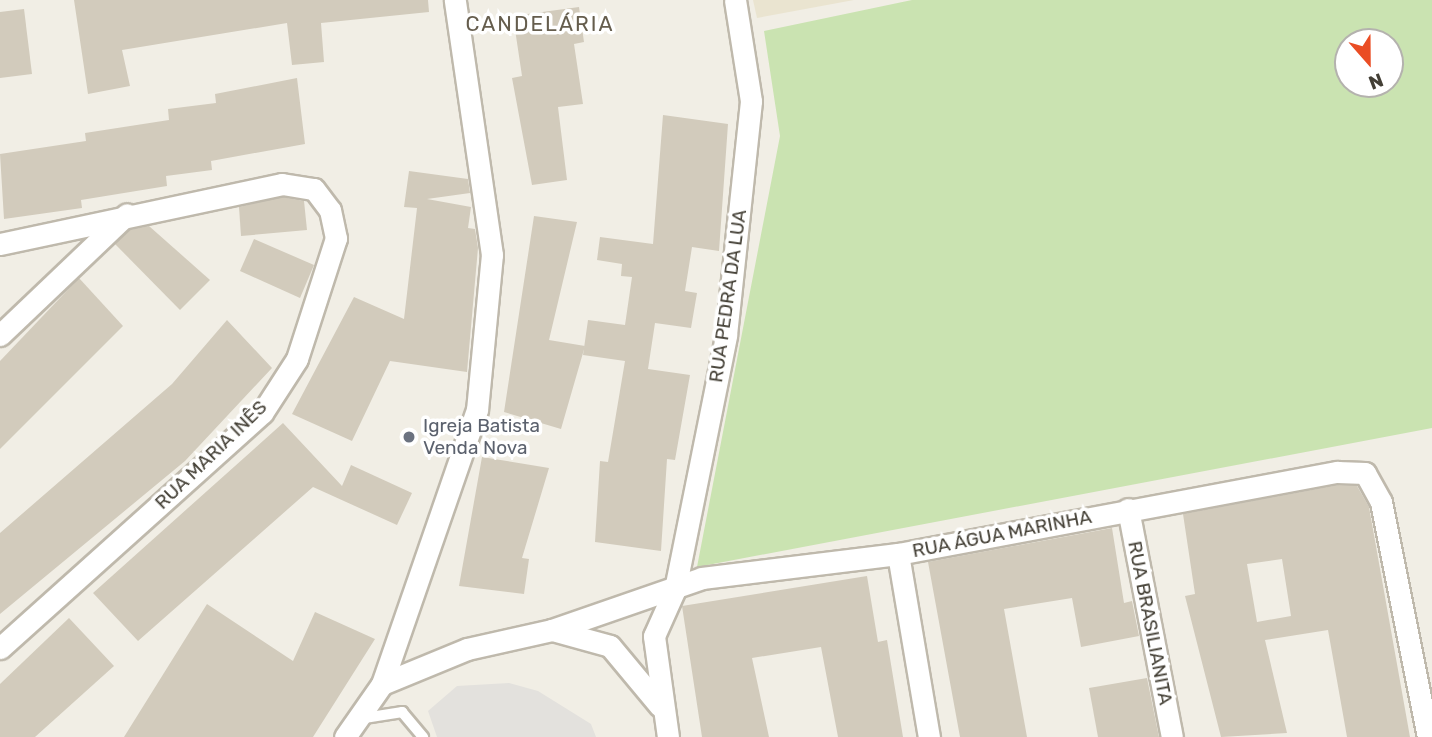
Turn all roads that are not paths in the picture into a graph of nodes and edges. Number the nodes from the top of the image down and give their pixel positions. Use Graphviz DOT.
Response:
graph roads {
  1 [pos="455,0"];
  2 [pos="735,0"];
  3 [pos="128,212"];
  4 [pos="0,244"];
  5 [pos="0,335"];
  6 [pos="1128,509"];
  7 [pos="898,554"];
  8 [pos="675,589"];
  9 [pos="552,629"];
  10 [pos="0,648"];
  11 [pos="382,684"];
  12 [pos="663,711"];
  13 [pos="350,728"];
  14 [pos="423,737"];
  15 [pos="668,737"];
  16 [pos="929,737"];
  17 [pos="1172,737"];
  18 [pos="1428,737"];
  1 -- 11 [label="street"];
  2 -- 8 [label="street, RUA PEDRA DA LUA"];
  3 -- 4 [label="street"];
  3 -- 5 [label="street"];
  3 -- 10 [label="street, RUA MARIA INÊS"];
  6 -- 7 [label="street, RUA ÁGUA MARINHA"];
  6 -- 17 [label="street, RUA BRASILIANITA"];
  6 -- 18 [label="street, RUA ÁGUA MARINHA"];
  7 -- 8 [label="street, RUA ÁGUA MARINHA"];
  7 -- 16 [label="street"];
  8 -- 9 [label="street, RUA ÁGUA MARINHA"];
  8 -- 12 [label="street, RUA PEDRA DA LUA"];
  9 -- 11 [label="street, RUA ÁGUA MARINHA"];
  9 -- 12 [label="street"];
  11 -- 13 [label="street"];
  12 -- 15 [label="street, RUA PEDRA DA LUA"];
  13 -- 14 [label="lane"];
}
